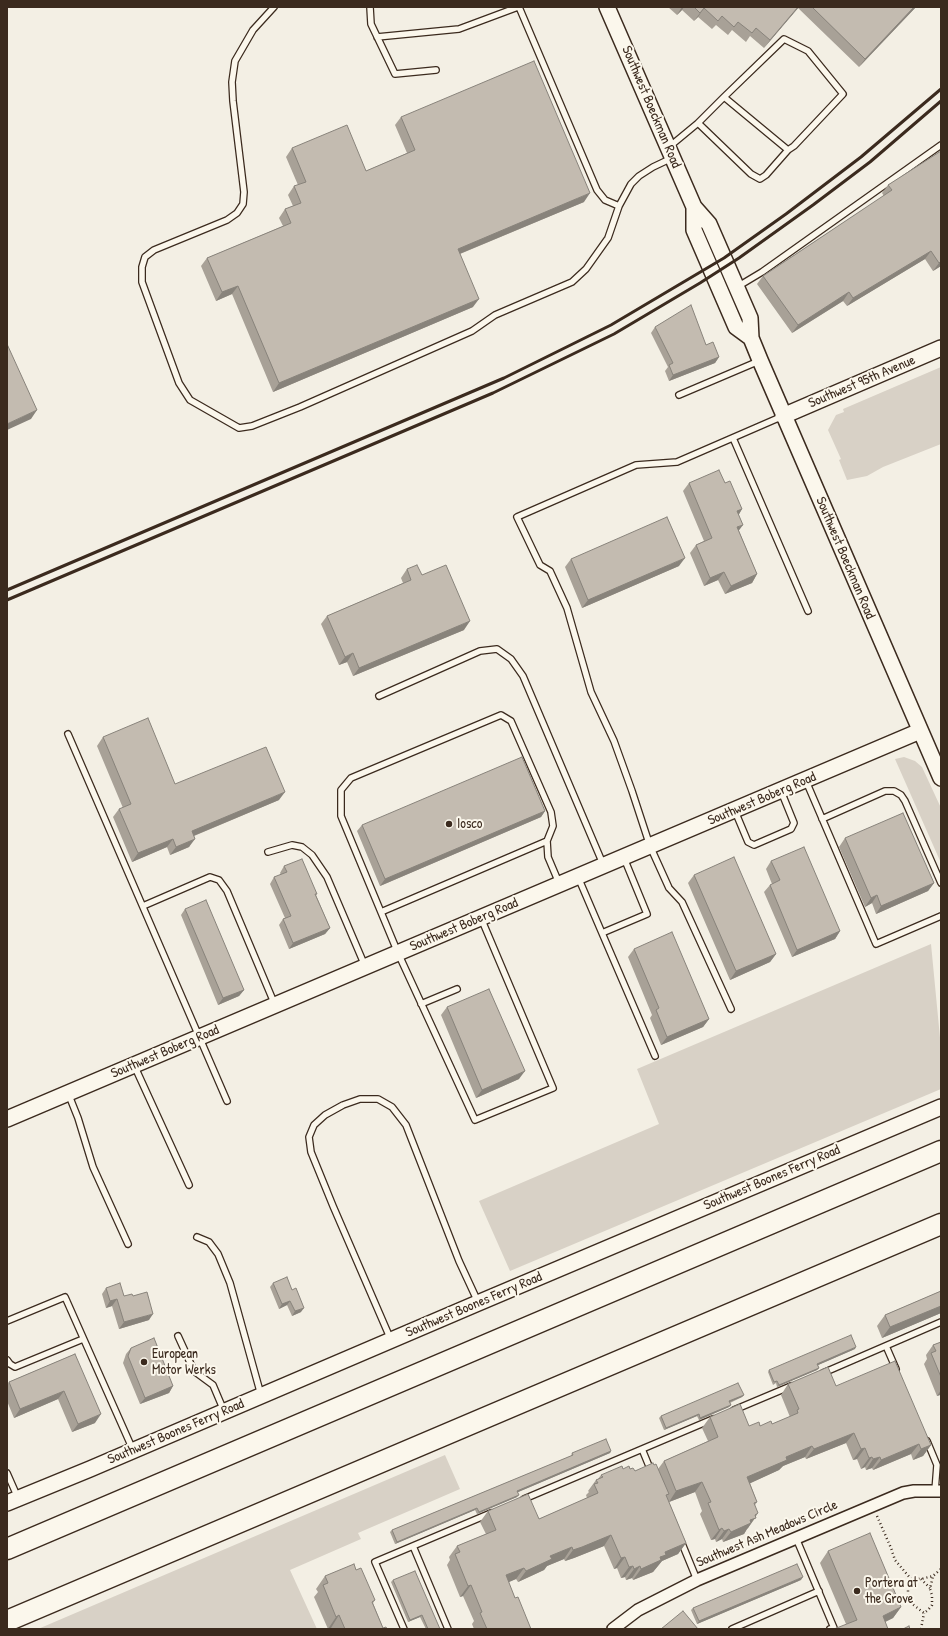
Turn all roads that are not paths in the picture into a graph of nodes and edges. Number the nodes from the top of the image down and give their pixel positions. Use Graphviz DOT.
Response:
graph roads {
  1 [pos="274,7"];
  2 [pos="370,7"];
  3 [pos="519,7"];
  4 [pos="608,7"];
  5 [pos="377,36"];
  6 [pos="436,70"];
  7 [pos="724,97"];
  8 [pos="698,123"];
  9 [pos="941,145"];
  10 [pos="788,150"];
  11 [pos="671,152"];
  12 [pos="619,206"];
  13 [pos="694,207"];
  14 [pos="737,287"];
  15 [pos="751,338"];
  16 [pos="941,348"];
  17 [pos="760,360"];
  18 [pos="679,395"];
  19 [pos="784,416"];
  20 [pos="733,438"];
  21 [pos="808,611"];
  22 [pos="379,696"];
  23 [pos="920,731"];
  24 [pos="68,734"];
  25 [pos="941,778"];
  26 [pos="805,780"];
  27 [pos="780,791"];
  28 [pos="735,811"];
  29 [pos="822,819"];
  30 [pos="547,841"];
  31 [pos="650,846"];
  32 [pos="268,852"];
  33 [pos="624,858"];
  34 [pos="604,866"];
  35 [pos="578,877"];
  36 [pos="941,883"];
  37 [pos="560,885"];
  38 [pos="144,906"];
  39 [pos="380,912"];
  40 [pos="941,916"];
  41 [pos="481,918"];
  42 [pos="602,933"];
  43 [pos="398,954"];
  44 [pos="365,967"];
  45 [pos="457,989"];
  46 [pos="421,1004"];
  47 [pos="275,1005"];
  48 [pos="731,1010"];
  49 [pos="201,1037"];
  50 [pos="655,1056"];
  51 [pos="134,1065"];
  52 [pos="68,1093"];
  53 [pos="227,1101"];
  54 [pos="941,1107"];
  55 [pos="7,1119"];
  56 [pos="941,1151"];
  57 [pos="189,1185"];
  58 [pos="941,1224"];
  59 [pos="197,1237"];
  60 [pos="128,1244"];
  61 [pos="478,1303"];
  62 [pos="7,1321"];
  63 [pos="941,1322"];
  64 [pos="178,1336"];
  65 [pos="83,1339"];
  66 [pos="391,1340"];
  67 [pos="886,1346"];
  68 [pos="7,1360"];
  69 [pos="898,1374"];
  70 [pos="814,1376"];
  71 [pos="800,1382"];
  72 [pos="261,1395"];
  73 [pos="224,1411"];
  74 [pos="728,1412"];
  75 [pos="721,1416"];
  76 [pos="925,1437"];
  77 [pos="642,1449"];
  78 [pos="133,1450"];
  79 [pos="7,1473"];
  80 [pos="654,1478"];
  81 [pos="938,1491"];
  82 [pos="12,1500"];
  83 [pos="520,1501"];
  84 [pos="499,1510"];
  85 [pos="679,1536"];
  86 [pos="796,1538"];
  87 [pos="413,1546"];
  88 [pos="7,1549"];
  89 [pos="697,1580"];
  90 [pos="819,1591"];
  91 [pos="7,1621"];
  92 [pos="404,1629"];
  93 [pos="448,1629"];
  94 [pos="613,1629"];
  95 [pos="732,1629"];
  96 [pos="830,1629"];
  1 -- 12 [label="lane"];
  2 -- 5 [label="lane"];
  3 -- 5 [label="lane"];
  3 -- 12 [label="lane"];
  4 -- 11 [label="street, Southwest Boeckman Road"];
  5 -- 6 [label="lane"];
  7 -- 8 [label="lane"];
  7 -- 10 [label="lane"];
  7 -- 10 [label="lane"];
  8 -- 10 [label="lane"];
  8 -- 11 [label="lane"];
  9 -- 14 [label="lane"];
  11 -- 12 [label="lane"];
  11 -- 13 [label="street, Southwest Boeckman Road"];
  13 -- 14 [label="street, Southwest Boeckman Road"];
  13 -- 15 [label="street, Southwest Boeckman Road"];
  14 -- 15 [label="street, Southwest Boeckman Road"];
  15 -- 17 [label="street, Southwest Boeckman Road"];
  16 -- 19 [label="street, Southwest 95th Avenue"];
  17 -- 18 [label="lane"];
  17 -- 19 [label="street, Southwest Boeckman Road"];
  19 -- 20 [label="lane"];
  19 -- 23 [label="street, Southwest Boeckman Road"];
  20 -- 21 [label="lane"];
  20 -- 31 [label="lane"];
  22 -- 34 [label="lane"];
  23 -- 25 [label="street, Southwest Boeckman Road"];
  23 -- 26 [label="street, Southwest Boberg Road"];
  24 -- 38 [label="lane"];
  26 -- 27 [label="street, Southwest Boberg Road"];
  26 -- 29 [label="lane"];
  27 -- 28 [label="street, Southwest Boberg Road"];
  27 -- 28 [label="lane"];
  28 -- 31 [label="street, Southwest Boberg Road"];
  29 -- 36 [label="lane"];
  29 -- 40 [label="lane"];
  30 -- 37 [label="lane"];
  30 -- 39 [label="lane"];
  30 -- 39 [label="lane"];
  31 -- 33 [label="street, Southwest Boberg Road"];
  31 -- 48 [label="lane"];
  32 -- 44 [label="lane"];
  33 -- 34 [label="street, Southwest Boberg Road"];
  33 -- 42 [label="lane"];
  34 -- 35 [label="street, Southwest Boberg Road"];
  35 -- 37 [label="street, Southwest Boberg Road"];
  35 -- 42 [label="lane"];
  37 -- 41 [label="street, Southwest Boberg Road"];
  38 -- 47 [label="lane"];
  38 -- 49 [label="lane"];
  39 -- 43 [label="lane"];
  41 -- 43 [label="street, Southwest Boberg Road"];
  41 -- 46 [label="lane"];
  42 -- 50 [label="lane"];
  43 -- 44 [label="street, Southwest Boberg Road"];
  43 -- 46 [label="lane"];
  44 -- 47 [label="street, Southwest Boberg Road"];
  45 -- 46 [label="lane"];
  47 -- 49 [label="street, Southwest Boberg Road"];
  49 -- 51 [label="street, Southwest Boberg Road"];
  49 -- 53 [label="lane"];
  51 -- 52 [label="street, Southwest Boberg Road"];
  51 -- 57 [label="lane"];
  52 -- 55 [label="street, Southwest Boberg Road"];
  52 -- 60 [label="lane"];
  54 -- 61 [label="street, Southwest Boones Ferry Road"];
  56 -- 88 [label="highway"];
  58 -- 91 [label="highway"];
  59 -- 72 [label="lane"];
  61 -- 66 [label="street, Southwest Boones Ferry Road"];
  61 -- 66 [label="lane"];
  62 -- 65 [label="lane"];
  63 -- 67 [label="lane"];
  64 -- 73 [label="lane"];
  65 -- 68 [label="lane"];
  65 -- 78 [label="lane"];
  66 -- 72 [label="street, Southwest Boones Ferry Road"];
  67 -- 69 [label="lane"];
  67 -- 70 [label="lane"];
  71 -- 74 [label="lane"];
  72 -- 73 [label="street, Southwest Boones Ferry Road"];
  73 -- 78 [label="street, Southwest Boones Ferry Road"];
  75 -- 77 [label="lane"];
  76 -- 81 [label="lane"];
  77 -- 80 [label="lane"];
  77 -- 83 [label="lane"];
  78 -- 82 [label="street, Southwest Boones Ferry Road"];
  79 -- 82 [label="lane"];
  81 -- 86 [label="street, Southwest Ash Meadows Circle"];
  84 -- 87 [label="lane"];
  85 -- 89 [label="lane"];
  86 -- 89 [label="street, Southwest Ash Meadows Circle"];
  86 -- 90 [label="lane"];
  87 -- 92 [label="lane"];
  87 -- 93 [label="lane"];
  89 -- 94 [label="street, Southwest Ash Meadows Circle"];
  90 -- 95 [label="lane"];
  90 -- 96 [label="lane"];
}
